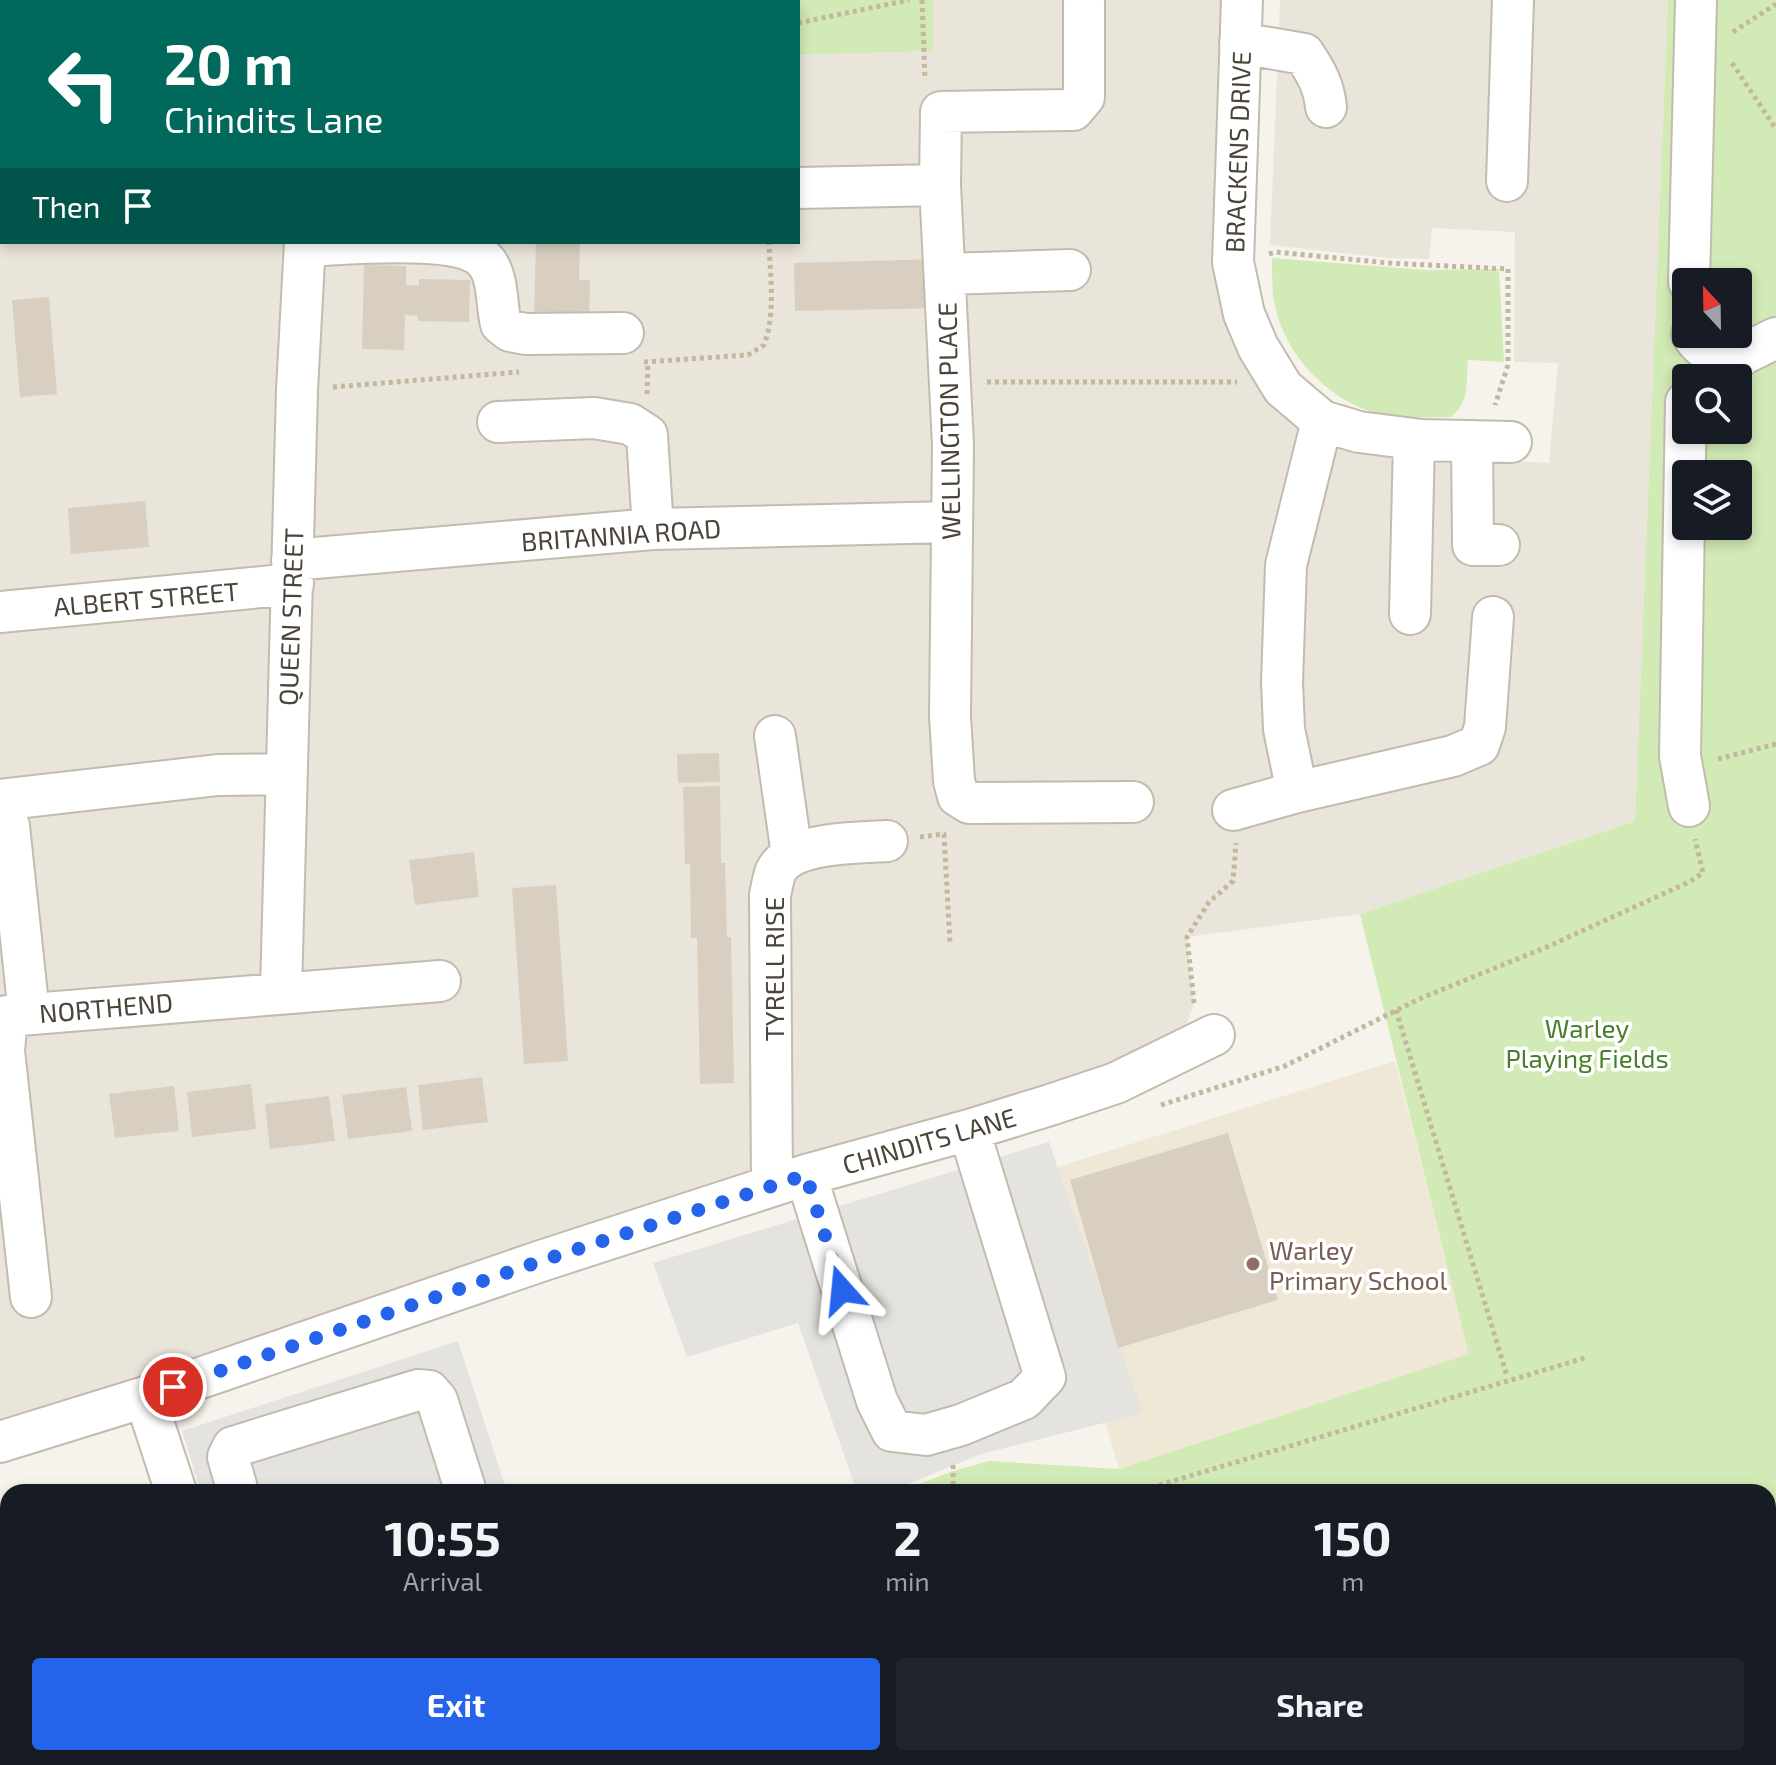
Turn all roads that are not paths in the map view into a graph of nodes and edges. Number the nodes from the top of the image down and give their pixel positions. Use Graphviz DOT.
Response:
graph roads {
  1 [pos="1242,0"];
  2 [pos="1513,0"];
  3 [pos="1696,0"];
  4 [pos="1084,3"];
  5 [pos="1240,43"];
  6 [pos="1326,107"];
  7 [pos="1507,181"];
  8 [pos="940,185"];
  9 [pos="800,188"];
  10 [pos="305,244"];
  11 [pos="450,244"];
  12 [pos="1690,268"];
  13 [pos="1070,270"];
  14 [pos="945,274"];
  15 [pos="623,333"];
  16 [pos="1776,338"];
  17 [pos="1702,348"];
  18 [pos="1741,356"];
  19 [pos="1724,364"];
  20 [pos="1322,421"];
  21 [pos="498,422"];
  22 [pos="1414,439"];
  23 [pos="1685,444"];
  24 [pos="951,522"];
  25 [pos="653,529"];
  26 [pos="1499,545"];
  27 [pos="292,572"];
  28 [pos="0,612"];
  29 [pos="1410,614"];
  30 [pos="1493,617"];
  31 [pos="775,736"];
  32 [pos="285,774"];
  33 [pos="1685,787"];
  34 [pos="1297,792"];
  35 [pos="1133,802"];
  36 [pos="1233,810"];
  37 [pos="3,818"];
  38 [pos="49,822"];
  39 [pos="887,841"];
  40 [pos="792,855"];
  41 [pos="440,981"];
  42 [pos="281,992"];
  43 [pos="29,1014"];
  44 [pos="1214,1035"];
  45 [pos="969,1130"];
  46 [pos="789,1180"];
  47 [pos="31,1297"];
  48 [pos="145,1397"];
  49 [pos="0,1442"];
  50 [pos="173,1484"];
  51 [pos="236,1484"];
  52 [pos="463,1484"];
  1 -- 5 [label="street, BRACKENS DRIVE"];
  2 -- 7 [label="street"];
  3 -- 12 [label="street"];
  4 -- 8 [label="street, WELLINGTON PLACE"];
  5 -- 6 [label="street"];
  5 -- 20 [label="street, BRACKENS DRIVE"];
  8 -- 9 [label="street"];
  8 -- 14 [label="street, WELLINGTON PLACE"];
  10 -- 27 [label="street, QUEEN STREET"];
  11 -- 15 [label="street"];
  13 -- 14 [label="street"];
  14 -- 24 [label="street, WELLINGTON PLACE"];
  16 -- 18 [label="street"];
  17 -- 18 [label="street"];
  18 -- 19 [label="street"];
  20 -- 22 [label="street, BRACKENS DRIVE"];
  20 -- 34 [label="street"];
  21 -- 25 [label="street"];
  22 -- 26 [label="street, BRACKENS DRIVE"];
  22 -- 29 [label="street"];
  23 -- 33 [label="street"];
  24 -- 25 [label="street, BRITANNIA ROAD"];
  24 -- 35 [label="street, WELLINGTON PLACE"];
  25 -- 27 [label="street, BRITANNIA ROAD"];
  27 -- 28 [label="street, ALBERT STREET"];
  27 -- 32 [label="street, QUEEN STREET"];
  30 -- 34 [label="street"];
  31 -- 40 [label="street"];
  32 -- 37 [label="street"];
  32 -- 42 [label="street, QUEEN STREET"];
  34 -- 36 [label="street"];
  37 -- 38 [label="street"];
  37 -- 43 [label="street"];
  39 -- 40 [label="street"];
  40 -- 46 [label="street, TYRELL RISE"];
  41 -- 42 [label="street, NORTHEND"];
  42 -- 43 [label="street, NORTHEND"];
  43 -- 47 [label="street, NORTHEND"];
  44 -- 45 [label="street, CHINDITS LANE"];
  45 -- 46 [label="street, CHINDITS LANE"];
  45 -- 46 [label="street, TYRELL RISE"];
  46 -- 48 [label="street, CHINDITS LANE"];
  48 -- 49 [label="street, CHINDITS LANE"];
  48 -- 50 [label="street"];
  51 -- 52 [label="street"];
}
